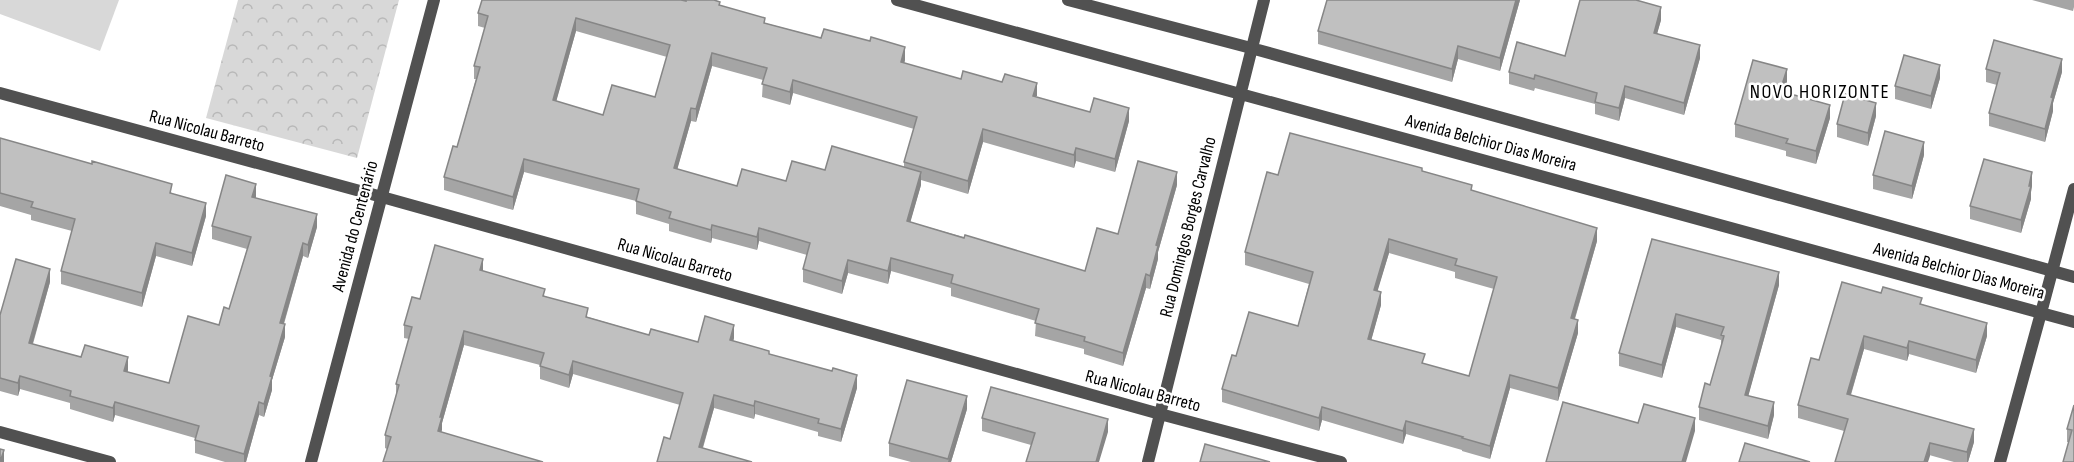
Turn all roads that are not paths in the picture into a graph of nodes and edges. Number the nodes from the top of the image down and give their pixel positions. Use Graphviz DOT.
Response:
graph roads {
  1 [pos="434,0"];
  2 [pos="897,0"];
  3 [pos="1068,0"];
  4 [pos="1264,0"];
  5 [pos="1251,48"];
  6 [pos="1240,92"];
  7 [pos="0,93"];
  8 [pos="2074,189"];
  9 [pos="382,197"];
  10 [pos="2052,272"];
  11 [pos="2074,277"];
  12 [pos="2041,313"];
  13 [pos="2074,322"];
  14 [pos="1160,414"];
  15 [pos="0,432"];
  16 [pos="110,462"];
  17 [pos="311,462"];
  18 [pos="1148,462"];
  19 [pos="1341,462"];
  20 [pos="2000,462"];
  1 -- 9 [label="street, Avenida do Centenário"];
  2 -- 6 [label="street, Avenida Belchior Dias Moreira"];
  3 -- 5 [label="street, Avenida Belchior Dias Moreira"];
  4 -- 5 [label="street, Rua Domingos Borges Carvalho"];
  5 -- 6 [label="street, Rua Domingos Borges Carvalho"];
  5 -- 10 [label="street, Avenida Belchior Dias Moreira"];
  6 -- 12 [label="street, Avenida Belchior Dias Moreira"];
  6 -- 14 [label="street, Rua Domingos Borges Carvalho"];
  7 -- 9 [label="street, Rua Nicolau Barreto"];
  8 -- 10 [label="street"];
  9 -- 14 [label="street, Rua Nicolau Barreto"];
  9 -- 17 [label="street, Avenida do Centenário"];
  10 -- 11 [label="street, Avenida Belchior Dias Moreira"];
  10 -- 12 [label="street"];
  12 -- 13 [label="street, Avenida Belchior Dias Moreira"];
  12 -- 20 [label="street"];
  14 -- 18 [label="street, Rua Domingos Borges Carvalho"];
  14 -- 19 [label="street, Rua Nicolau Barreto"];
  15 -- 16 [label="street"];
}
